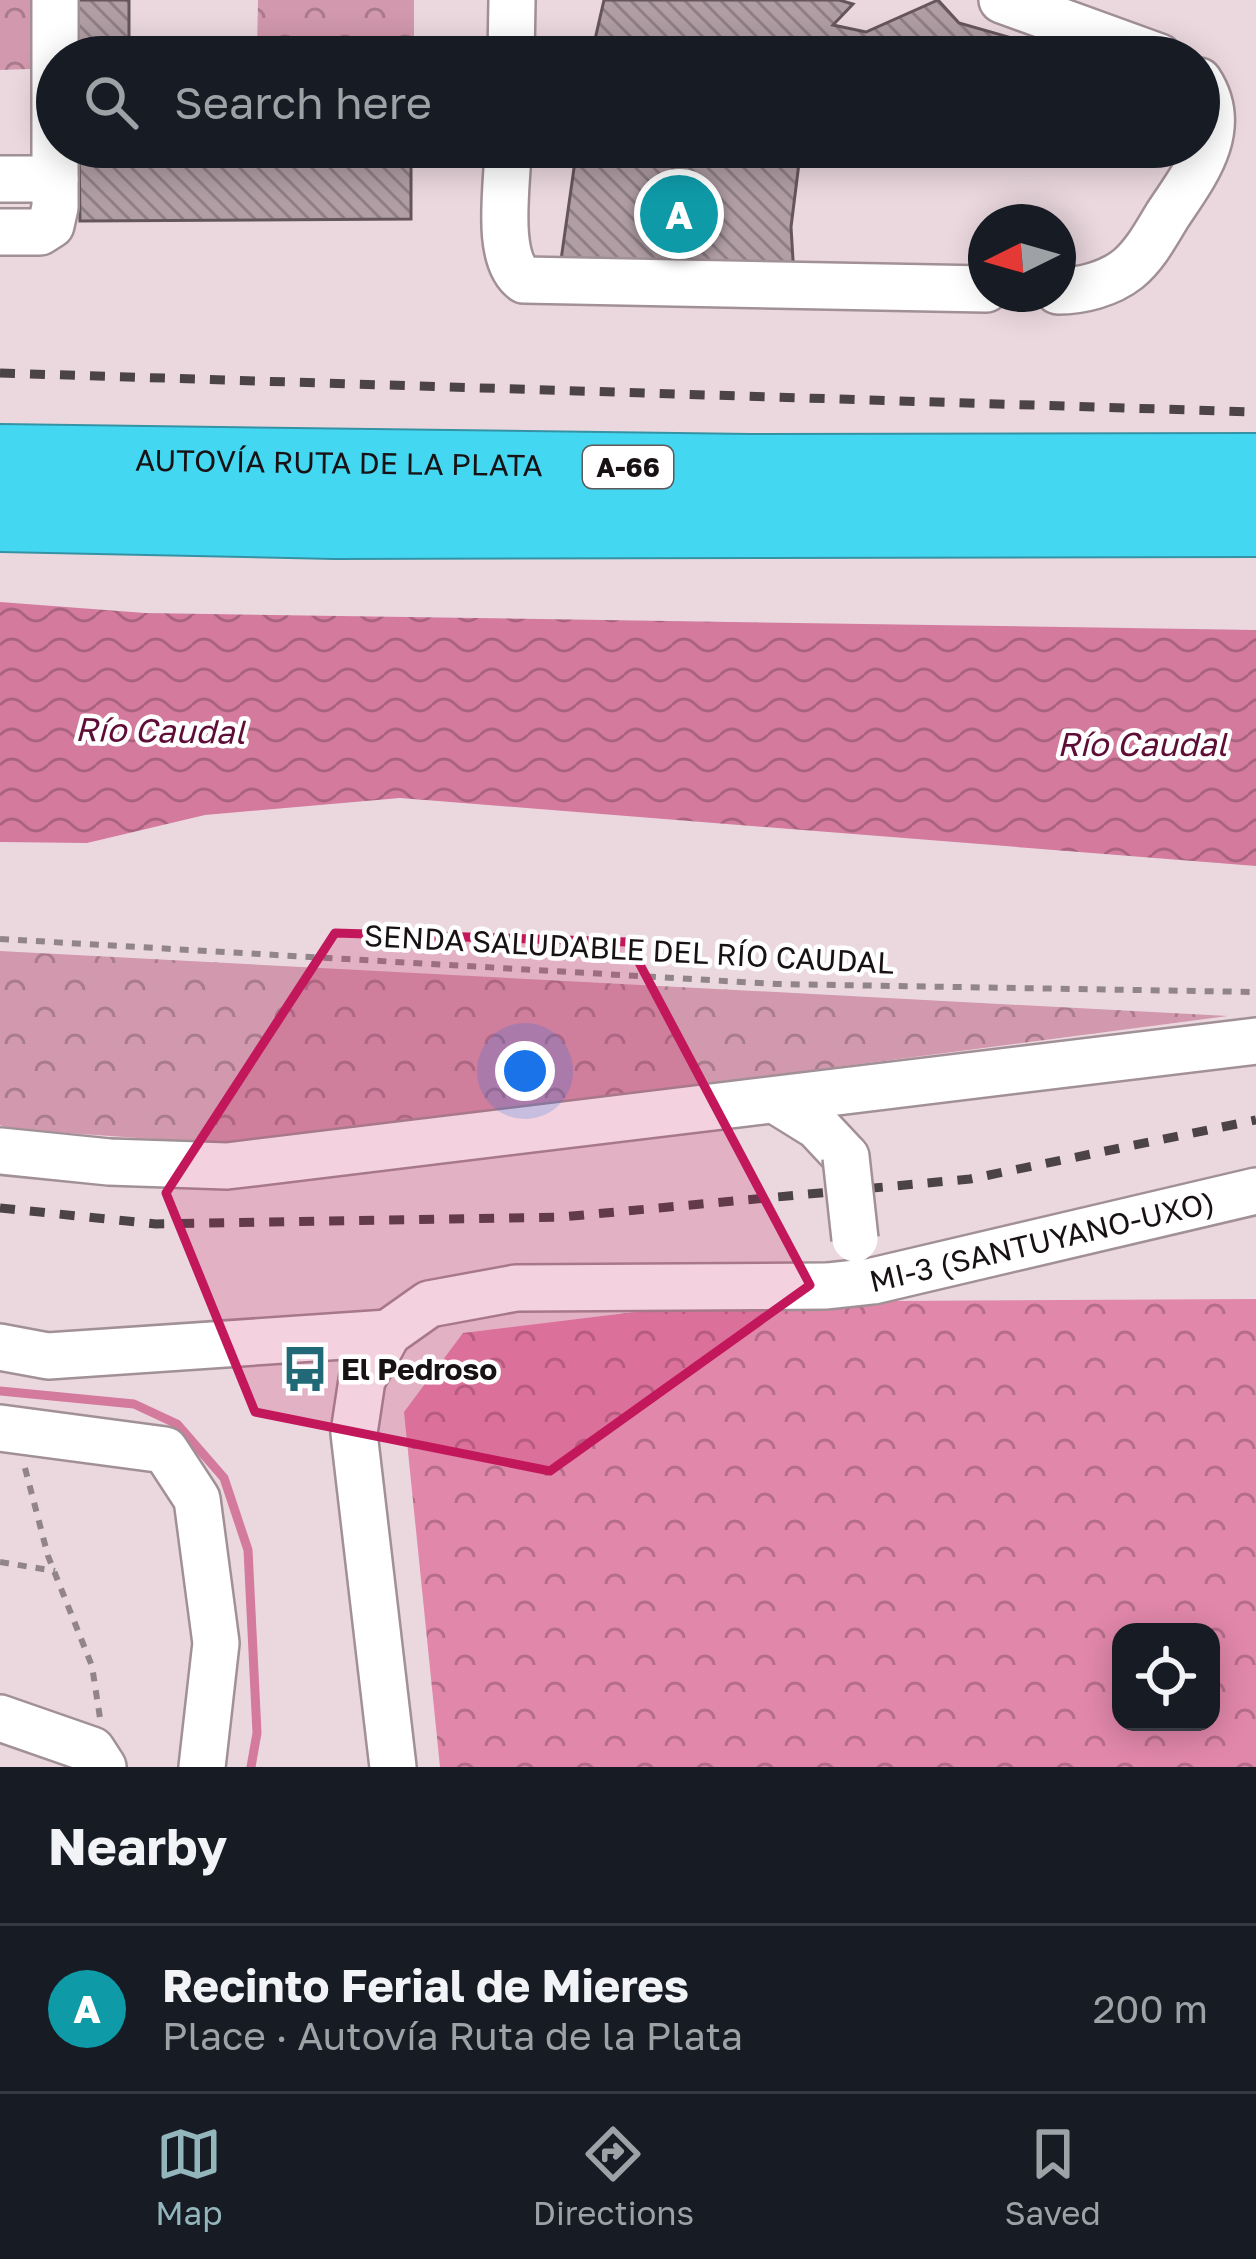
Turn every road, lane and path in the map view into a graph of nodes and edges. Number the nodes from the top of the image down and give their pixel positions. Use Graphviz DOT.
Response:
graph roads {
  1 [pos="56,0"];
  2 [pos="512,0"];
  3 [pos="1002,0"];
  4 [pos="56,36"];
  5 [pos="511,36"];
  6 [pos="1101,36"];
  7 [pos="55,168"];
  8 [pos="508,168"];
  9 [pos="1199,168"];
  10 [pos="0,179"];
  11 [pos="55,179"];
  12 [pos="0,232"];
  13 [pos="968,289"];
  14 [pos="1076,289"];
  15 [pos="0,458"];
  16 [pos="1256,467"];
  17 [pos="0,518"];
  18 [pos="1256,523"];
  19 [pos="0,939"];
  20 [pos="1256,992"];
  21 [pos="1256,1041"];
  22 [pos="887,1087"];
  23 [pos="775,1100"];
  24 [pos="0,1151"];
  25 [pos="846,1157"];
  26 [pos="1256,1191"];
  27 [pos="855,1239"];
  28 [pos="873,1281"];
  29 [pos="826,1286"];
  30 [pos="388,1334"];
  31 [pos="0,1348"];
  32 [pos="8,1429"];
  33 [pos="0,1562"];
  34 [pos="55,1571"];
  35 [pos="0,1718"];
  36 [pos="98,1758"];
  37 [pos="202,1767"];
  38 [pos="393,1767"];
  1 -- 4 [label="street"];
  2 -- 5 [label="street"];
  3 -- 6 [label="street"];
  7 -- 11 [label="street"];
  8 -- 13 [label="street"];
  9 -- 14 [label="street"];
  10 -- 11 [label="street"];
  11 -- 12 [label="street"];
  15 -- 16 [label="highway, AUTOVÍA RUTA DE LA PLATA / A-66"];
  17 -- 18 [label="highway, AUTOVÍA RUTA DE LA PLATA / A-66"];
  19 -- 20 [label="path, SENDA SALUDABLE DEL RÍO CAUDAL"];
  21 -- 22 [label="street"];
  22 -- 23 [label="street"];
  22 -- 25 [label="street"];
  23 -- 24 [label="street"];
  23 -- 25 [label="street"];
  25 -- 27 [label="street, MI-3 (SANTUYANO-UXO), bridge"];
  26 -- 28 [label="street, MI-3 (SANTUYANO-UXO)"];
  27 -- 28 [label="street, MI-3 (SANTUYANO-UXO)"];
  27 -- 29 [label="street"];
  28 -- 29 [label="street"];
  29 -- 30 [label="street"];
  30 -- 31 [label="street"];
  30 -- 38 [label="street"];
  32 -- 34 [label="path"];
  32 -- 37 [label="street"];
  33 -- 34 [label="path"];
  34 -- 36 [label="path"];
  35 -- 36 [label="street"];
}
